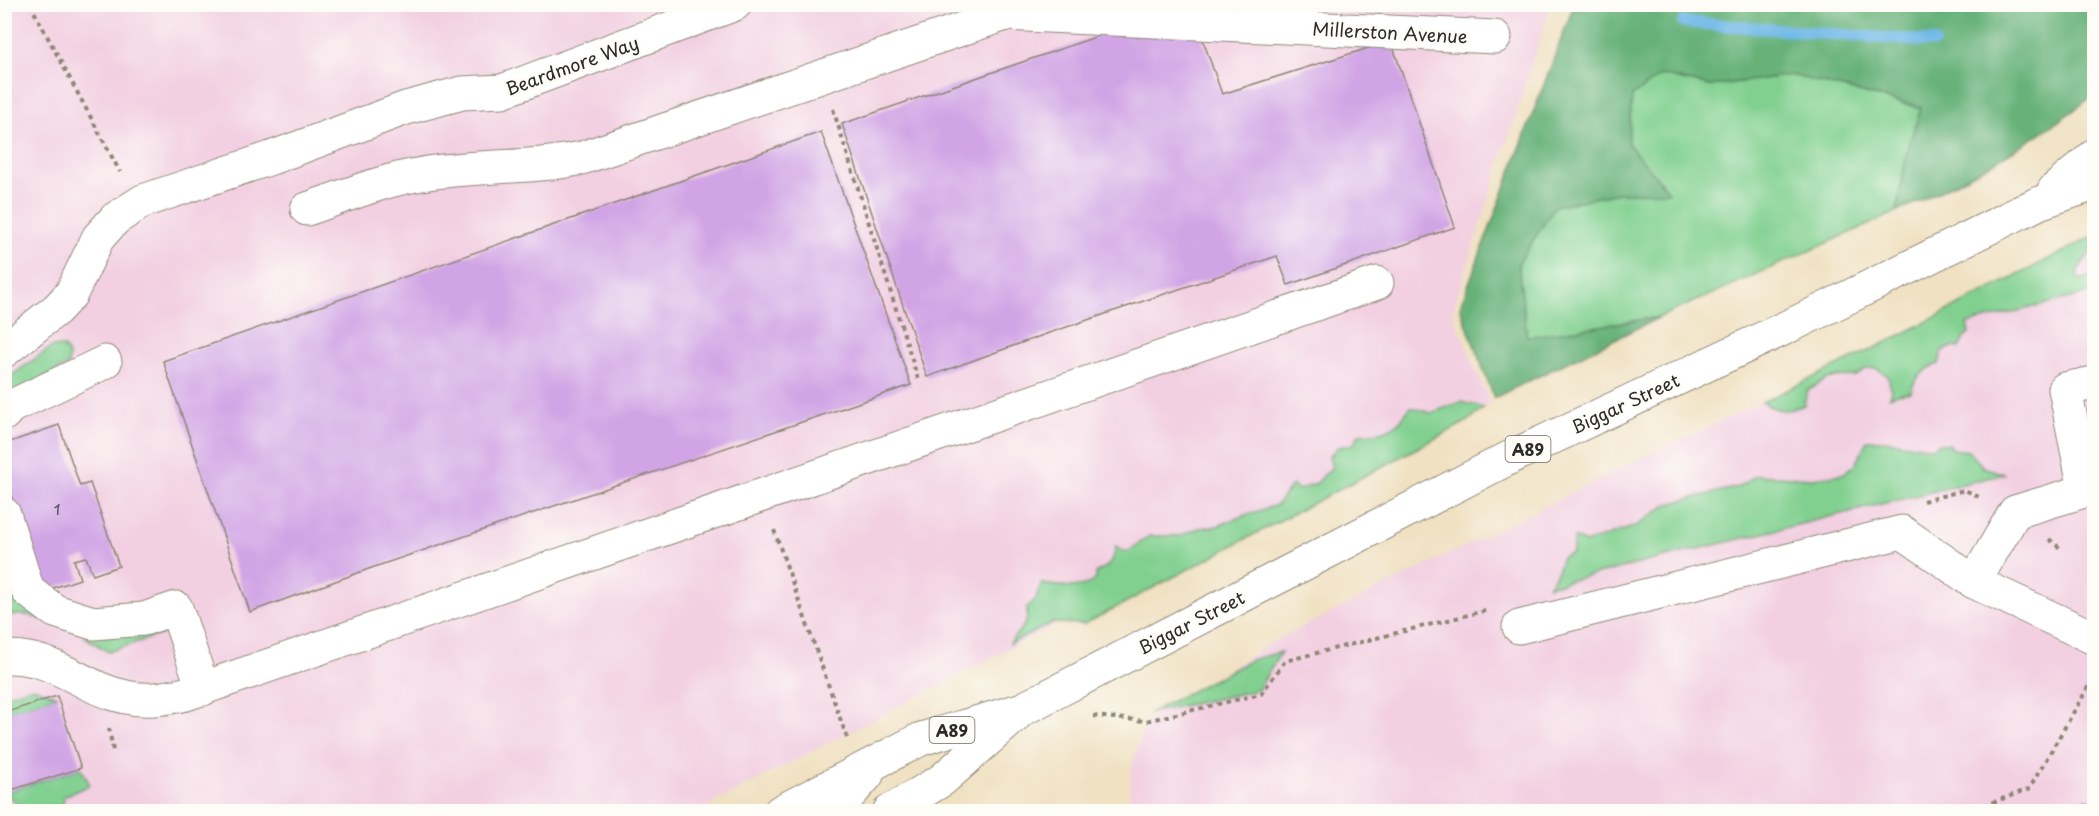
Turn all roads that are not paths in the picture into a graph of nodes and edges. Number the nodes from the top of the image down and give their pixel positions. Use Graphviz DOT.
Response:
graph roads {
  1 [pos="735,4"];
  2 [pos="1006,9"];
  3 [pos="1496,37"];
  4 [pos="2094,156"];
  5 [pos="2094,184"];
  6 [pos="2039,203"];
  7 [pos="307,209"];
  8 [pos="1377,282"];
  9 [pos="4,351"];
  10 [pos="105,362"];
  11 [pos="2094,382"];
  12 [pos="4,414"];
  13 [pos="2090,489"];
  14 [pos="4,514"];
  15 [pos="1974,582"];
  16 [pos="1519,627"];
  17 [pos="2094,638"];
  18 [pos="4,657"];
  19 [pos="203,689"];
  20 [pos="1023,709"];
  21 [pos="883,759"];
  22 [pos="942,780"];
  23 [pos="780,812"];
  24 [pos="834,812"];
  25 [pos="888,812"];
  26 [pos="908,812"];
  1 -- 9 [label="main road, Beardmore Way"];
  2 -- 3 [label="main road, Millerston Avenue"];
  2 -- 7 [label="main road"];
  4 -- 6 [label="main road, Biggar Street / A89"];
  5 -- 6 [label="main road, Biggar Street / A89"];
  6 -- 20 [label="main road, Biggar Street / A89"];
  8 -- 19 [label="main road"];
  10 -- 12 [label="main road"];
  11 -- 13 [label="main road"];
  13 -- 15 [label="main road"];
  14 -- 19 [label="main road"];
  15 -- 16 [label="main road"];
  15 -- 17 [label="main road"];
  18 -- 19 [label="main road"];
  20 -- 21 [label="main road, Biggar Street / A89"];
  20 -- 22 [label="main road, Biggar Street / A89"];
  21 -- 23 [label="main road, Biggar Street / A89"];
  21 -- 24 [label="main road"];
  22 -- 25 [label="main road, Biggar Street / A89"];
  22 -- 26 [label="main road"];
}
